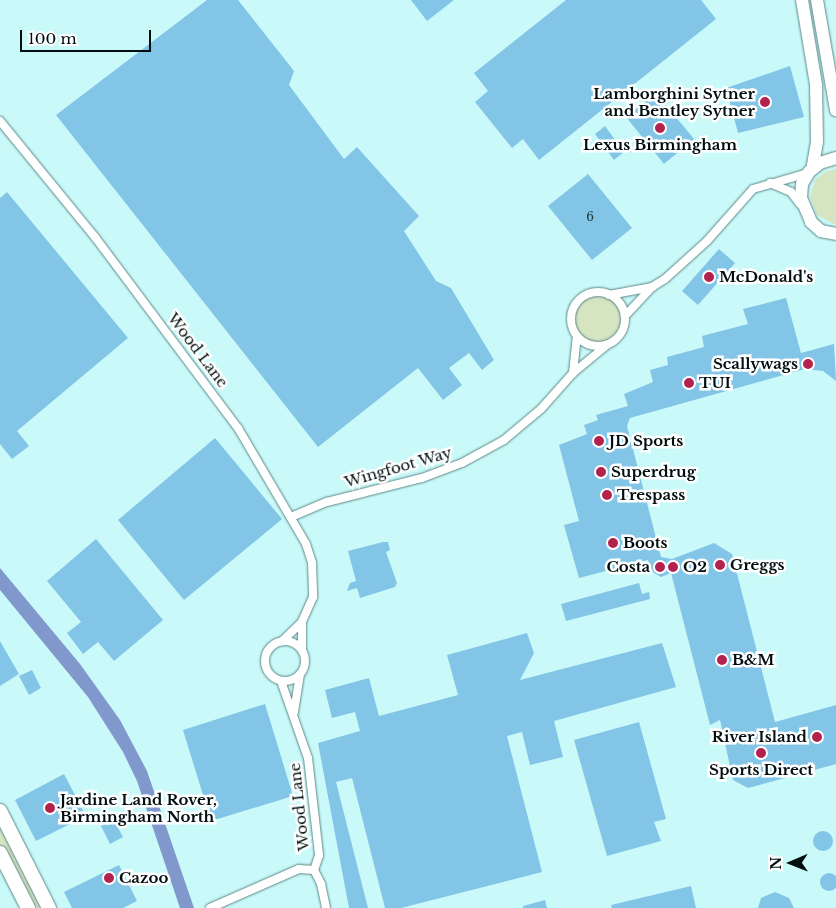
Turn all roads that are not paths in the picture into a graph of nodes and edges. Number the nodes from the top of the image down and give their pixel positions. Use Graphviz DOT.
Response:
graph roads {
  1 [pos="802,0"];
  2 [pos="817,0"];
  3 [pos="836,110"];
  4 [pos="0,121"];
  5 [pos="836,158"];
  6 [pos="810,171"];
  7 [pos="767,182"];
  8 [pos="801,206"];
  9 [pos="834,235"];
  10 [pos="652,287"];
  11 [pos="609,295"];
  12 [pos="625,316"];
  13 [pos="577,337"];
  14 [pos="607,345"];
  15 [pos="573,374"];
  16 [pos="291,517"];
  17 [pos="302,622"];
  18 [pos="282,641"];
  19 [pos="302,650"];
  20 [pos="300,674"];
  21 [pos="281,681"];
  22 [pos="294,713"];
  23 [pos="0,811"];
  24 [pos="0,853"];
  25 [pos="314,870"];
  26 [pos="28,908"];
  27 [pos="49,908"];
  28 [pos="210,908"];
  29 [pos="326,908"];
  1 -- 6 [label="main road"];
  2 -- 3 [label="main road"];
  4 -- 16 [label="street, Wood Lane"];
  5 -- 6 [label="main road"];
  6 -- 7 [label="street"];
  6 -- 8 [label="main road"];
  7 -- 8 [label="street"];
  7 -- 10 [label="street"];
  8 -- 9 [label="main road"];
  10 -- 11 [label="street"];
  10 -- 12 [label="street"];
  11 -- 12 [label="street"];
  11 -- 13 [label="street"];
  12 -- 14 [label="street"];
  13 -- 14 [label="street"];
  13 -- 15 [label="street"];
  14 -- 15 [label="street, Wingfoot Way"];
  15 -- 16 [label="street, Wingfoot Way"];
  16 -- 17 [label="street, Wood Lane"];
  17 -- 18 [label="street, Wood Lane"];
  17 -- 19 [label="street, Wood Lane"];
  18 -- 19 [label="street"];
  18 -- 21 [label="street"];
  19 -- 20 [label="street"];
  20 -- 21 [label="street"];
  20 -- 22 [label="street, Wood Lane"];
  21 -- 22 [label="street, Wood Lane"];
  22 -- 25 [label="street, Wood Lane"];
  23 -- 27 [label="highway"];
  24 -- 26 [label="highway"];
  25 -- 28 [label="street, Wood Lane"];
  25 -- 29 [label="street, Wood Lane"];
}
